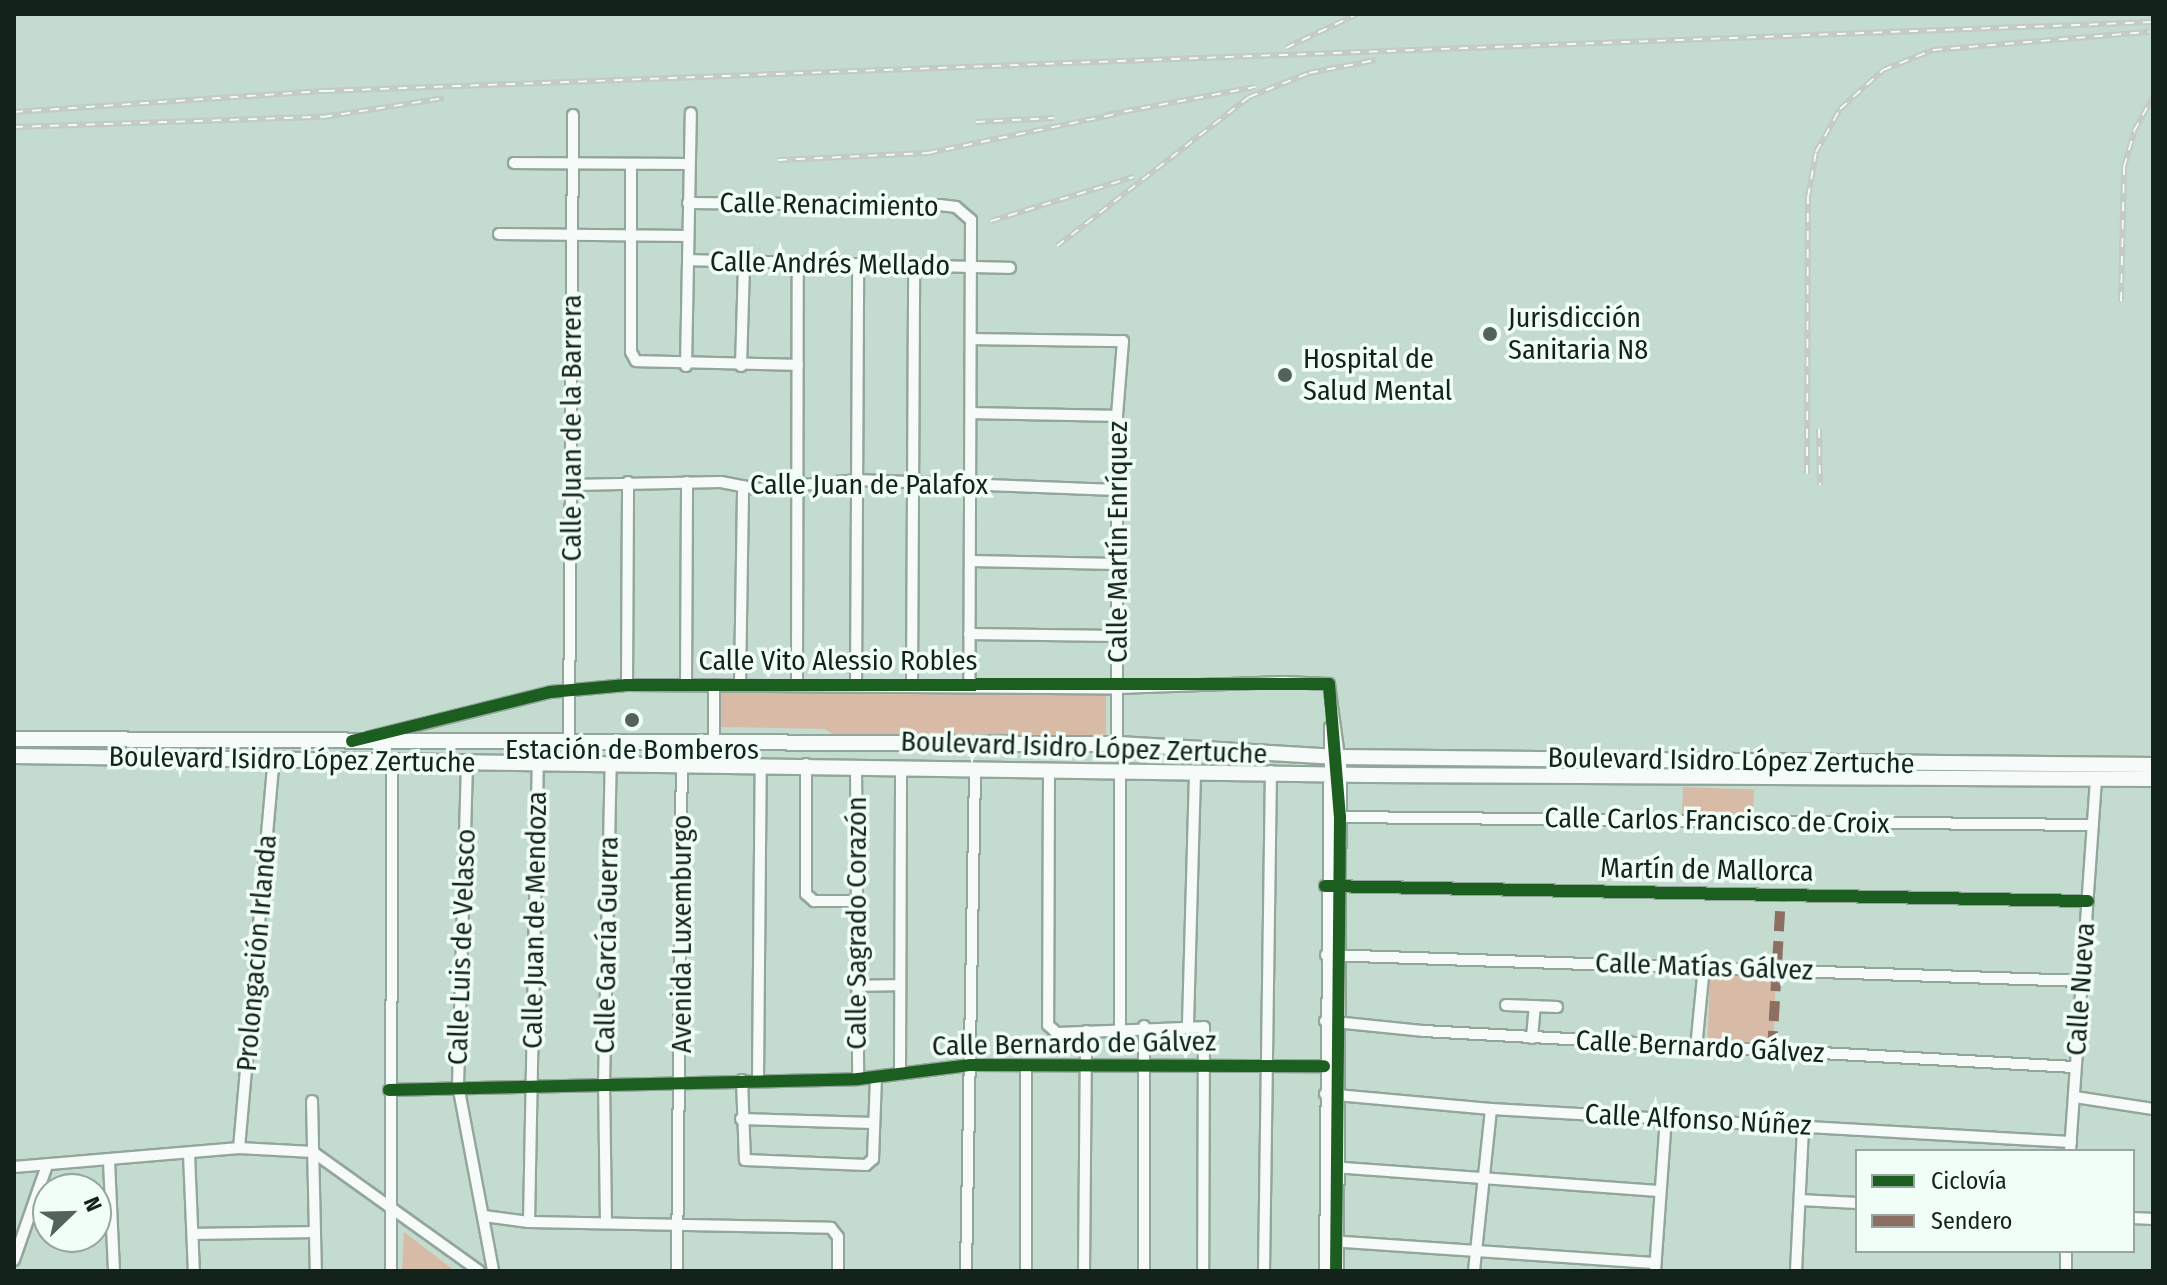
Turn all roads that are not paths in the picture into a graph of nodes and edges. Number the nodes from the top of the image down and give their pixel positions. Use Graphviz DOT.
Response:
graph roads {
  1 [pos="691,113"];
  2 [pos="573,115"];
  3 [pos="514,163"];
  4 [pos="576,163"];
  5 [pos="689,164"];
  6 [pos="631,165"];
  7 [pos="688,203"];
  8 [pos="499,234"];
  9 [pos="573,236"];
  10 [pos="632,236"];
  11 [pos="688,236"];
  12 [pos="689,260"];
  13 [pos="744,262"];
  14 [pos="798,263"];
  15 [pos="914,264"];
  16 [pos="858,265"];
  17 [pos="972,267"];
  18 [pos="1010,268"];
  19 [pos="972,339"];
  20 [pos="798,365"];
  21 [pos="686,366"];
  22 [pos="741,366"];
  23 [pos="973,413"];
  24 [pos="1117,416"];
  25 [pos="856,480"];
  26 [pos="628,482"];
  27 [pos="687,482"];
  28 [pos="800,482"];
  29 [pos="912,482"];
  30 [pos="970,484"];
  31 [pos="572,485"];
  32 [pos="743,486"];
  33 [pos="1118,490"];
  34 [pos="971,561"];
  35 [pos="1117,564"];
  36 [pos="969,634"];
  37 [pos="1118,636"];
  38 [pos="686,684"];
  39 [pos="740,684"];
  40 [pos="627,685"];
  41 [pos="714,685"];
  42 [pos="797,685"];
  43 [pos="856,685"];
  44 [pos="912,685"];
  45 [pos="969,685"];
  46 [pos="1117,688"];
  47 [pos="571,689"];
  48 [pos="14,739"];
  49 [pos="102,740"];
  50 [pos="569,740"];
  51 [pos="682,740"];
  52 [pos="714,740"];
  53 [pos="352,741"];
  54 [pos="1117,744"];
  55 [pos="14,756"];
  56 [pos="1333,756"];
  57 [pos="100,757"];
  58 [pos="274,758"];
  59 [pos="392,761"];
  60 [pos="467,763"];
  61 [pos="538,763"];
  62 [pos="611,763"];
  63 [pos="683,764"];
  64 [pos="714,764"];
  65 [pos="806,764"];
  66 [pos="761,765"];
  67 [pos="2153,765"];
  68 [pos="856,766"];
  69 [pos="901,768"];
  70 [pos="975,768"];
  71 [pos="1049,769"];
  72 [pos="1120,770"];
  73 [pos="1937,770"];
  74 [pos="1271,771"];
  75 [pos="1195,773"];
  76 [pos="1333,773"];
  77 [pos="2096,779"];
  78 [pos="2153,779"];
  79 [pos="1340,817"];
  80 [pos="2093,825"];
  81 [pos="1333,886"];
  82 [pos="856,901"];
  83 [pos="2088,901"];
  84 [pos="1332,955"];
  85 [pos="1704,966"];
  86 [pos="2083,981"];
  87 [pos="900,985"];
  88 [pos="856,986"];
  89 [pos="1506,1005"];
  90 [pos="1535,1006"];
  91 [pos="1557,1007"];
  92 [pos="1331,1022"];
  93 [pos="1194,1024"];
  94 [pos="1120,1026"];
  95 [pos="1144,1026"];
  96 [pos="1086,1031"];
  97 [pos="1532,1038"];
  98 [pos="1696,1048"];
  99 [pos="971,1065"];
  100 [pos="1026,1065"];
  101 [pos="1086,1066"];
  102 [pos="1148,1066"];
  103 [pos="1206,1066"];
  104 [pos="1265,1066"];
  105 [pos="1324,1066"];
  106 [pos="2075,1067"];
  107 [pos="900,1072"];
  108 [pos="876,1078"];
  109 [pos="758,1079"];
  110 [pos="858,1079"];
  111 [pos="742,1080"];
  112 [pos="681,1083"];
  113 [pos="531,1084"];
  114 [pos="604,1084"];
  115 [pos="458,1085"];
  116 [pos="389,1090"];
  117 [pos="1331,1094"];
  118 [pos="2075,1097"];
  119 [pos="312,1101"];
  120 [pos="1491,1109"];
  121 [pos="2153,1109"];
  122 [pos="1666,1117"];
  123 [pos="741,1119"];
  124 [pos="873,1123"];
  125 [pos="1803,1126"];
  126 [pos="2071,1146"];
  127 [pos="239,1148"];
  128 [pos="313,1152"];
  129 [pos="189,1154"];
  130 [pos="109,1161"];
  131 [pos="47,1165"];
  132 [pos="14,1167"];
  133 [pos="1331,1168"];
  134 [pos="1483,1178"];
  135 [pos="1660,1191"];
  136 [pos="1800,1200"];
  137 [pos="1855,1203"];
  138 [pos="390,1205"];
  139 [pos="484,1216"];
  140 [pos="529,1222"];
  141 [pos="606,1223"];
  142 [pos="679,1227"];
  143 [pos="314,1232"];
  144 [pos="193,1234"];
  145 [pos="1330,1241"];
  146 [pos="1476,1251"];
  147 [pos="14,1260"];
  148 [pos="1655,1267"];
  149 [pos="114,1271"];
  150 [pos="194,1271"];
  151 [pos="316,1271"];
  152 [pos="391,1271"];
  153 [pos="479,1271"];
  154 [pos="493,1271"];
  155 [pos="677,1271"];
  156 [pos="838,1271"];
  157 [pos="966,1271"];
  158 [pos="1026,1271"];
  159 [pos="1084,1271"];
  160 [pos="1144,1271"];
  161 [pos="1203,1271"];
  162 [pos="1264,1271"];
  163 [pos="1325,1271"];
  164 [pos="1336,1271"];
  165 [pos="1474,1271"];
  166 [pos="1796,1271"];
  1 -- 5 [label="street"];
  2 -- 4 [label="street, Calle Juan de la Barrera"];
  3 -- 4 [label="street, Calle Renacimiento"];
  4 -- 6 [label="street, Calle Renacimiento"];
  4 -- 9 [label="street, Calle Juan de la Barrera"];
  5 -- 6 [label="street, Calle Renacimiento"];
  5 -- 7 [label="street"];
  6 -- 10 [label="street"];
  7 -- 11 [label="street"];
  7 -- 17 [label="street, Calle Renacimiento"];
  8 -- 9 [label="street"];
  9 -- 10 [label="street"];
  9 -- 31 [label="street, Calle Juan de la Barrera"];
  10 -- 11 [label="street"];
  10 -- 21 [label="street"];
  11 -- 12 [label="street"];
  12 -- 13 [label="street, Calle Andrés Mellado"];
  12 -- 21 [label="street"];
  13 -- 14 [label="street, Calle Andrés Mellado"];
  13 -- 22 [label="street"];
  14 -- 16 [label="street, Calle Andrés Mellado"];
  14 -- 20 [label="street"];
  15 -- 16 [label="street, Calle Andrés Mellado"];
  15 -- 17 [label="street, Calle Andrés Mellado"];
  15 -- 29 [label="street"];
  16 -- 25 [label="street"];
  17 -- 18 [label="street, Calle Andrés Mellado"];
  17 -- 19 [label="street"];
  19 -- 23 [label="street"];
  19 -- 24 [label="street, Calle Martín Enríquez"];
  20 -- 22 [label="street"];
  20 -- 28 [label="street"];
  21 -- 22 [label="street"];
  23 -- 24 [label="street"];
  23 -- 30 [label="street"];
  24 -- 33 [label="street, Calle Martín Enríquez"];
  25 -- 28 [label="street, Calle Juan de Palafox"];
  25 -- 29 [label="street, Calle Juan de Palafox"];
  25 -- 43 [label="street"];
  26 -- 27 [label="street, Calle Juan de Palafox"];
  26 -- 31 [label="street, Calle Juan de Palafox"];
  26 -- 40 [label="street"];
  27 -- 32 [label="street, Calle Juan de Palafox"];
  27 -- 38 [label="street"];
  28 -- 32 [label="street, Calle Juan de Palafox"];
  28 -- 42 [label="street"];
  29 -- 30 [label="street, Calle Juan de Palafox"];
  29 -- 44 [label="street"];
  30 -- 33 [label="street, Calle Juan de Palafox"];
  30 -- 34 [label="street"];
  31 -- 47 [label="street, Calle Juan de la Barrera"];
  32 -- 39 [label="street"];
  33 -- 35 [label="street, Calle Martín Enríquez"];
  34 -- 35 [label="street"];
  34 -- 36 [label="street"];
  35 -- 37 [label="street, Calle Martín Enríquez"];
  36 -- 37 [label="street"];
  36 -- 45 [label="street"];
  37 -- 46 [label="street, Calle Martín Enríquez"];
  38 -- 40 [label="street, Calle Vito Alessio Robles"];
  38 -- 41 [label="street, Calle Vito Alessio Robles"];
  39 -- 41 [label="street, Calle Vito Alessio Robles"];
  39 -- 42 [label="street, Calle Vito Alessio Robles"];
  40 -- 47 [label="street, Calle Vito Alessio Robles"];
  41 -- 52 [label="street"];
  42 -- 43 [label="street, Calle Vito Alessio Robles"];
  43 -- 44 [label="street, Calle Vito Alessio Robles"];
  44 -- 45 [label="street, Calle Vito Alessio Robles"];
  45 -- 46 [label="street, Calle Vito Alessio Robles"];
  46 -- 54 [label="street, Calle Martín Enríquez"];
  46 -- 56 [label="street, Calle Vito Alessio Robles"];
  47 -- 50 [label="street, Calle Juan de la Barrera"];
  47 -- 53 [label="street, Calle Vito Alessio Robles"];
  48 -- 49 [label="main road, Boulevard Isidro López Zertuche"];
  49 -- 53 [label="main road, Boulevard Isidro López Zertuche"];
  49 -- 57 [label="main road"];
  50 -- 51 [label="main road, Boulevard Isidro López Zertuche"];
  50 -- 53 [label="main road, Boulevard Isidro López Zertuche"];
  51 -- 52 [label="main road, Boulevard Isidro López Zertuche"];
  51 -- 63 [label="street, Avenida Luxemburgo"];
  52 -- 54 [label="main road, Boulevard Isidro López Zertuche"];
  52 -- 64 [label="street"];
  54 -- 56 [label="main road, Boulevard Isidro López Zertuche"];
  55 -- 57 [label="main road, Boulevard Isidro López Zertuche"];
  56 -- 73 [label="main road, Boulevard Isidro López Zertuche"];
  56 -- 76 [label="main road"];
  57 -- 58 [label="main road, Boulevard Isidro López Zertuche"];
  58 -- 59 [label="main road, Boulevard Isidro López Zertuche"];
  58 -- 127 [label="street, Prolongación Irlanda"];
  59 -- 60 [label="main road, Boulevard Isidro López Zertuche"];
  59 -- 116 [label="street"];
  60 -- 61 [label="main road, Boulevard Isidro López Zertuche"];
  60 -- 115 [label="street, Calle Luis de Velasco"];
  61 -- 62 [label="main road, Boulevard Isidro López Zertuche"];
  61 -- 113 [label="street, Calle Juan de Mendoza"];
  62 -- 63 [label="main road, Boulevard Isidro López Zertuche"];
  62 -- 114 [label="street, Calle García Guerra"];
  63 -- 64 [label="main road, Boulevard Isidro López Zertuche"];
  63 -- 112 [label="street, Avenida Luxemburgo"];
  64 -- 66 [label="main road, Boulevard Isidro López Zertuche"];
  65 -- 66 [label="main road, Boulevard Isidro López Zertuche"];
  65 -- 68 [label="main road, Boulevard Isidro López Zertuche"];
  65 -- 82 [label="street"];
  66 -- 109 [label="street"];
  67 -- 73 [label="main road, Boulevard Isidro López Zertuche"];
  68 -- 69 [label="main road, Boulevard Isidro López Zertuche"];
  68 -- 82 [label="street, Calle Sagrado Corazón"];
  69 -- 70 [label="main road, Boulevard Isidro López Zertuche"];
  69 -- 87 [label="street"];
  70 -- 71 [label="main road, Boulevard Isidro López Zertuche"];
  70 -- 99 [label="street"];
  71 -- 72 [label="main road, Boulevard Isidro López Zertuche"];
  71 -- 96 [label="street"];
  72 -- 75 [label="main road, Boulevard Isidro López Zertuche"];
  72 -- 94 [label="street"];
  73 -- 76 [label="main road, Boulevard Isidro López Zertuche"];
  73 -- 77 [label="main road, Boulevard Isidro López Zertuche"];
  74 -- 75 [label="main road, Boulevard Isidro López Zertuche"];
  74 -- 76 [label="main road, Boulevard Isidro López Zertuche"];
  74 -- 104 [label="street"];
  75 -- 93 [label="street"];
  76 -- 79 [label="main road"];
  76 -- 81 [label="street"];
  77 -- 78 [label="main road, Boulevard Isidro López Zertuche"];
  77 -- 80 [label="street, Calle Nueva"];
  79 -- 80 [label="street, Calle Carlos Francisco de Croix"];
  79 -- 81 [label="main road"];
  80 -- 83 [label="street, Calle Nueva"];
  81 -- 83 [label="street, Martín de Mallorca"];
  81 -- 84 [label="main road"];
  82 -- 88 [label="street, Calle Sagrado Corazón"];
  83 -- 86 [label="street, Calle Nueva"];
  84 -- 85 [label="street, Calle Matías Gálvez"];
  84 -- 92 [label="main road"];
  85 -- 86 [label="street, Calle Matías Gálvez"];
  85 -- 98 [label="street"];
  86 -- 106 [label="street, Calle Nueva"];
  87 -- 88 [label="street"];
  87 -- 107 [label="street"];
  88 -- 110 [label="street, Calle Sagrado Corazón"];
  89 -- 90 [label="street"];
  90 -- 91 [label="street"];
  90 -- 97 [label="street"];
  92 -- 97 [label="street, Calle Bernardo Gálvez"];
  92 -- 105 [label="street"];
  92 -- 117 [label="main road"];
  93 -- 95 [label="street"];
  93 -- 103 [label="street"];
  94 -- 95 [label="street"];
  94 -- 96 [label="street"];
  95 -- 102 [label="street"];
  96 -- 101 [label="street"];
  97 -- 98 [label="street, Calle Bernardo Gálvez"];
  98 -- 106 [label="street, Calle Bernardo Gálvez"];
  99 -- 100 [label="street, Calle Bernardo de Gálvez"];
  99 -- 107 [label="street, Calle Bernardo de Gálvez"];
  99 -- 157 [label="street"];
  100 -- 101 [label="street, Calle Bernardo de Gálvez"];
  100 -- 158 [label="street"];
  101 -- 102 [label="street, Calle Bernardo de Gálvez"];
  101 -- 159 [label="street"];
  102 -- 103 [label="street, Calle Bernardo de Gálvez"];
  102 -- 160 [label="street"];
  103 -- 104 [label="street, Calle Bernardo de Gálvez"];
  103 -- 161 [label="street"];
  104 -- 105 [label="street, Calle Bernardo de Gálvez"];
  104 -- 162 [label="street"];
  105 -- 117 [label="street"];
  106 -- 118 [label="street, Calle Nueva"];
  107 -- 108 [label="street, Calle Bernardo de Gálvez"];
  108 -- 110 [label="street, Calle Bernardo de Gálvez"];
  108 -- 124 [label="street"];
  109 -- 110 [label="street, Calle Bernardo de Gálvez"];
  109 -- 111 [label="street, Calle Bernardo de Gálvez"];
  111 -- 112 [label="street, Calle Bernardo de Gálvez"];
  111 -- 123 [label="street"];
  112 -- 114 [label="street, Calle Bernardo de Gálvez"];
  112 -- 142 [label="street, Avenida Luxemburgo"];
  113 -- 114 [label="street, Calle Bernardo de Gálvez"];
  113 -- 115 [label="street, Calle Bernardo de Gálvez"];
  113 -- 140 [label="street, Calle Juan de Mendoza"];
  114 -- 141 [label="street, Calle García Guerra"];
  115 -- 116 [label="street, Calle Bernardo de Gálvez"];
  115 -- 139 [label="street, Calle Luis de Velasco"];
  116 -- 138 [label="street"];
  117 -- 120 [label="street, Calle Alfonso Núñez"];
  117 -- 133 [label="main road"];
  118 -- 121 [label="street"];
  118 -- 126 [label="street, Calle Nueva"];
  119 -- 128 [label="street"];
  120 -- 122 [label="street, Calle Alfonso Núñez"];
  120 -- 134 [label="street"];
  122 -- 125 [label="street, Calle Alfonso Núñez"];
  122 -- 135 [label="street"];
  123 -- 124 [label="street"];
  123 -- 124 [label="street"];
  125 -- 126 [label="street, Calle Alfonso Núñez"];
  125 -- 136 [label="street"];
  127 -- 128 [label="street"];
  127 -- 129 [label="street"];
  128 -- 138 [label="street"];
  128 -- 143 [label="street"];
  129 -- 130 [label="street"];
  129 -- 144 [label="street"];
  130 -- 131 [label="street"];
  130 -- 149 [label="street"];
  131 -- 132 [label="street"];
  131 -- 147 [label="street"];
  133 -- 134 [label="street"];
  133 -- 145 [label="main road"];
  134 -- 135 [label="street"];
  134 -- 146 [label="street"];
  135 -- 148 [label="street"];
  136 -- 137 [label="street"];
  136 -- 166 [label="street"];
  138 -- 152 [label="street"];
  138 -- 153 [label="street"];
  139 -- 140 [label="street"];
  139 -- 154 [label="street, Calle Luis de Velasco"];
  140 -- 141 [label="street"];
  141 -- 142 [label="street"];
  142 -- 155 [label="street, Avenida Luxemburgo"];
  142 -- 156 [label="street"];
  143 -- 144 [label="street"];
  143 -- 151 [label="street"];
  144 -- 150 [label="street"];
  145 -- 146 [label="street"];
  145 -- 163 [label="street"];
  145 -- 164 [label="main road"];
  146 -- 148 [label="street"];
  146 -- 165 [label="street"];
}
